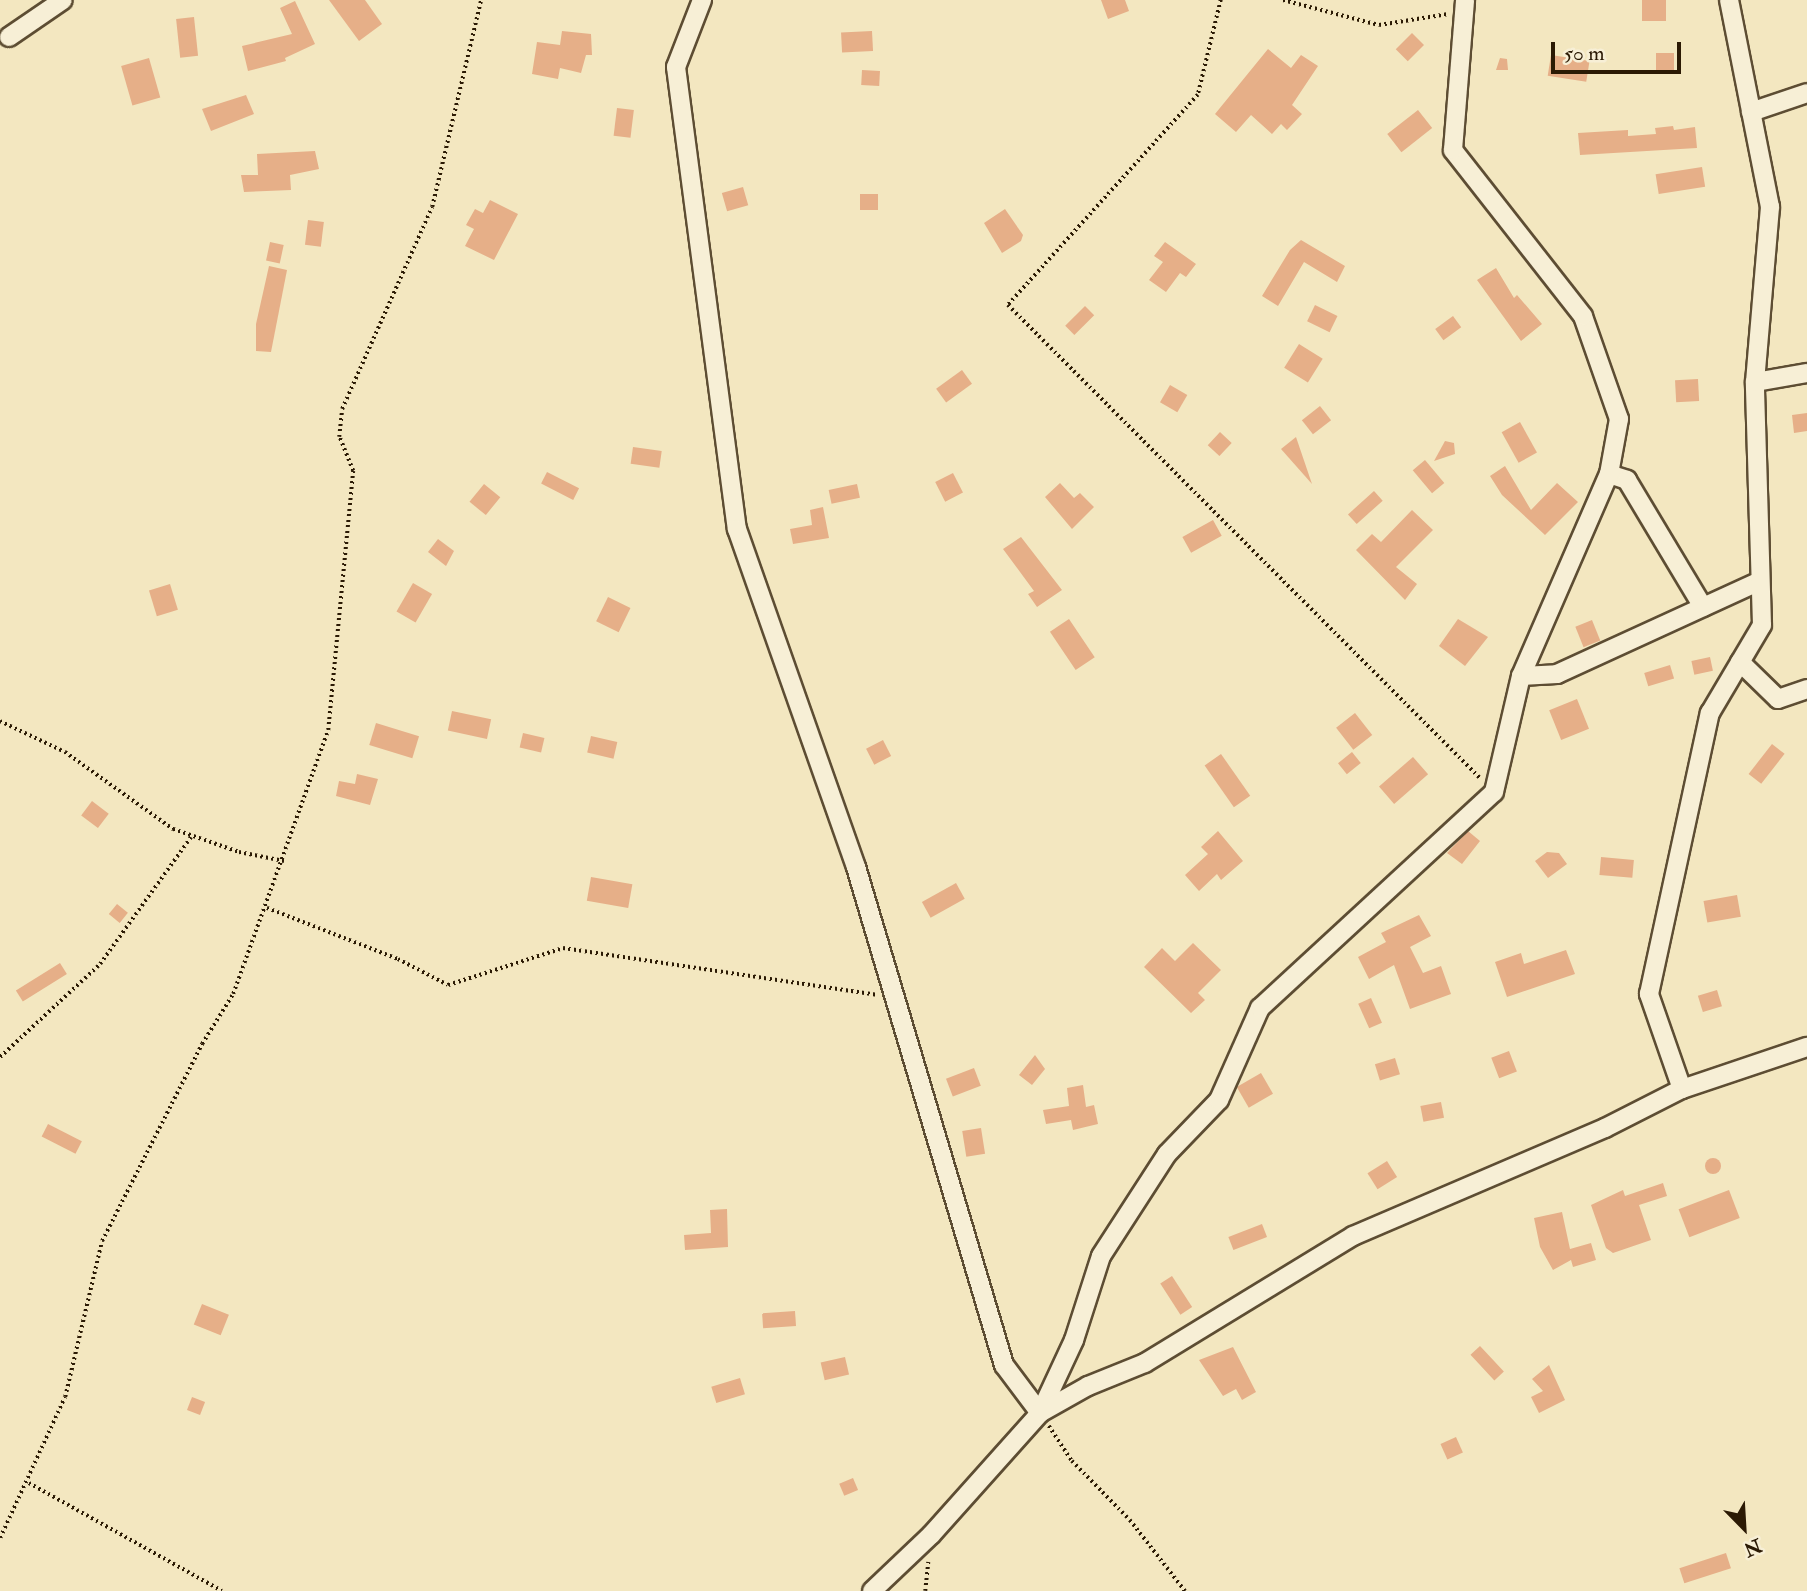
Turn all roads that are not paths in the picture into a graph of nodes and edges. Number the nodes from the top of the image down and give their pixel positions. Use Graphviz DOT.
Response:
graph roads {
  1 [pos="64,0"];
  2 [pos="702,0"];
  3 [pos="1729,0"];
  4 [pos="1463,6"];
  5 [pos="9,37"];
  6 [pos="1807,93"];
  7 [pos="1751,112"];
  8 [pos="1807,373"];
  9 [pos="1755,382"];
  10 [pos="1609,474"];
  11 [pos="1760,581"];
  12 [pos="1703,607"];
  13 [pos="1740,662"];
  14 [pos="1521,676"];
  15 [pos="1807,689"];
  16 [pos="1807,1047"];
  17 [pos="1682,1089"];
  18 [pos="1040,1413"];
  19 [pos="872,1591"];
  1 -- 5 [label="street"];
  2 -- 18 [label="street"];
  3 -- 7 [label="street"];
  4 -- 10 [label="street"];
  6 -- 7 [label="street"];
  7 -- 9 [label="street"];
  8 -- 9 [label="street"];
  9 -- 11 [label="street"];
  10 -- 12 [label="street"];
  10 -- 14 [label="street"];
  11 -- 12 [label="street"];
  11 -- 13 [label="street"];
  12 -- 14 [label="street"];
  13 -- 15 [label="street"];
  13 -- 17 [label="street"];
  14 -- 18 [label="street"];
  16 -- 17 [label="street"];
  17 -- 18 [label="street"];
  18 -- 19 [label="street"];
}
